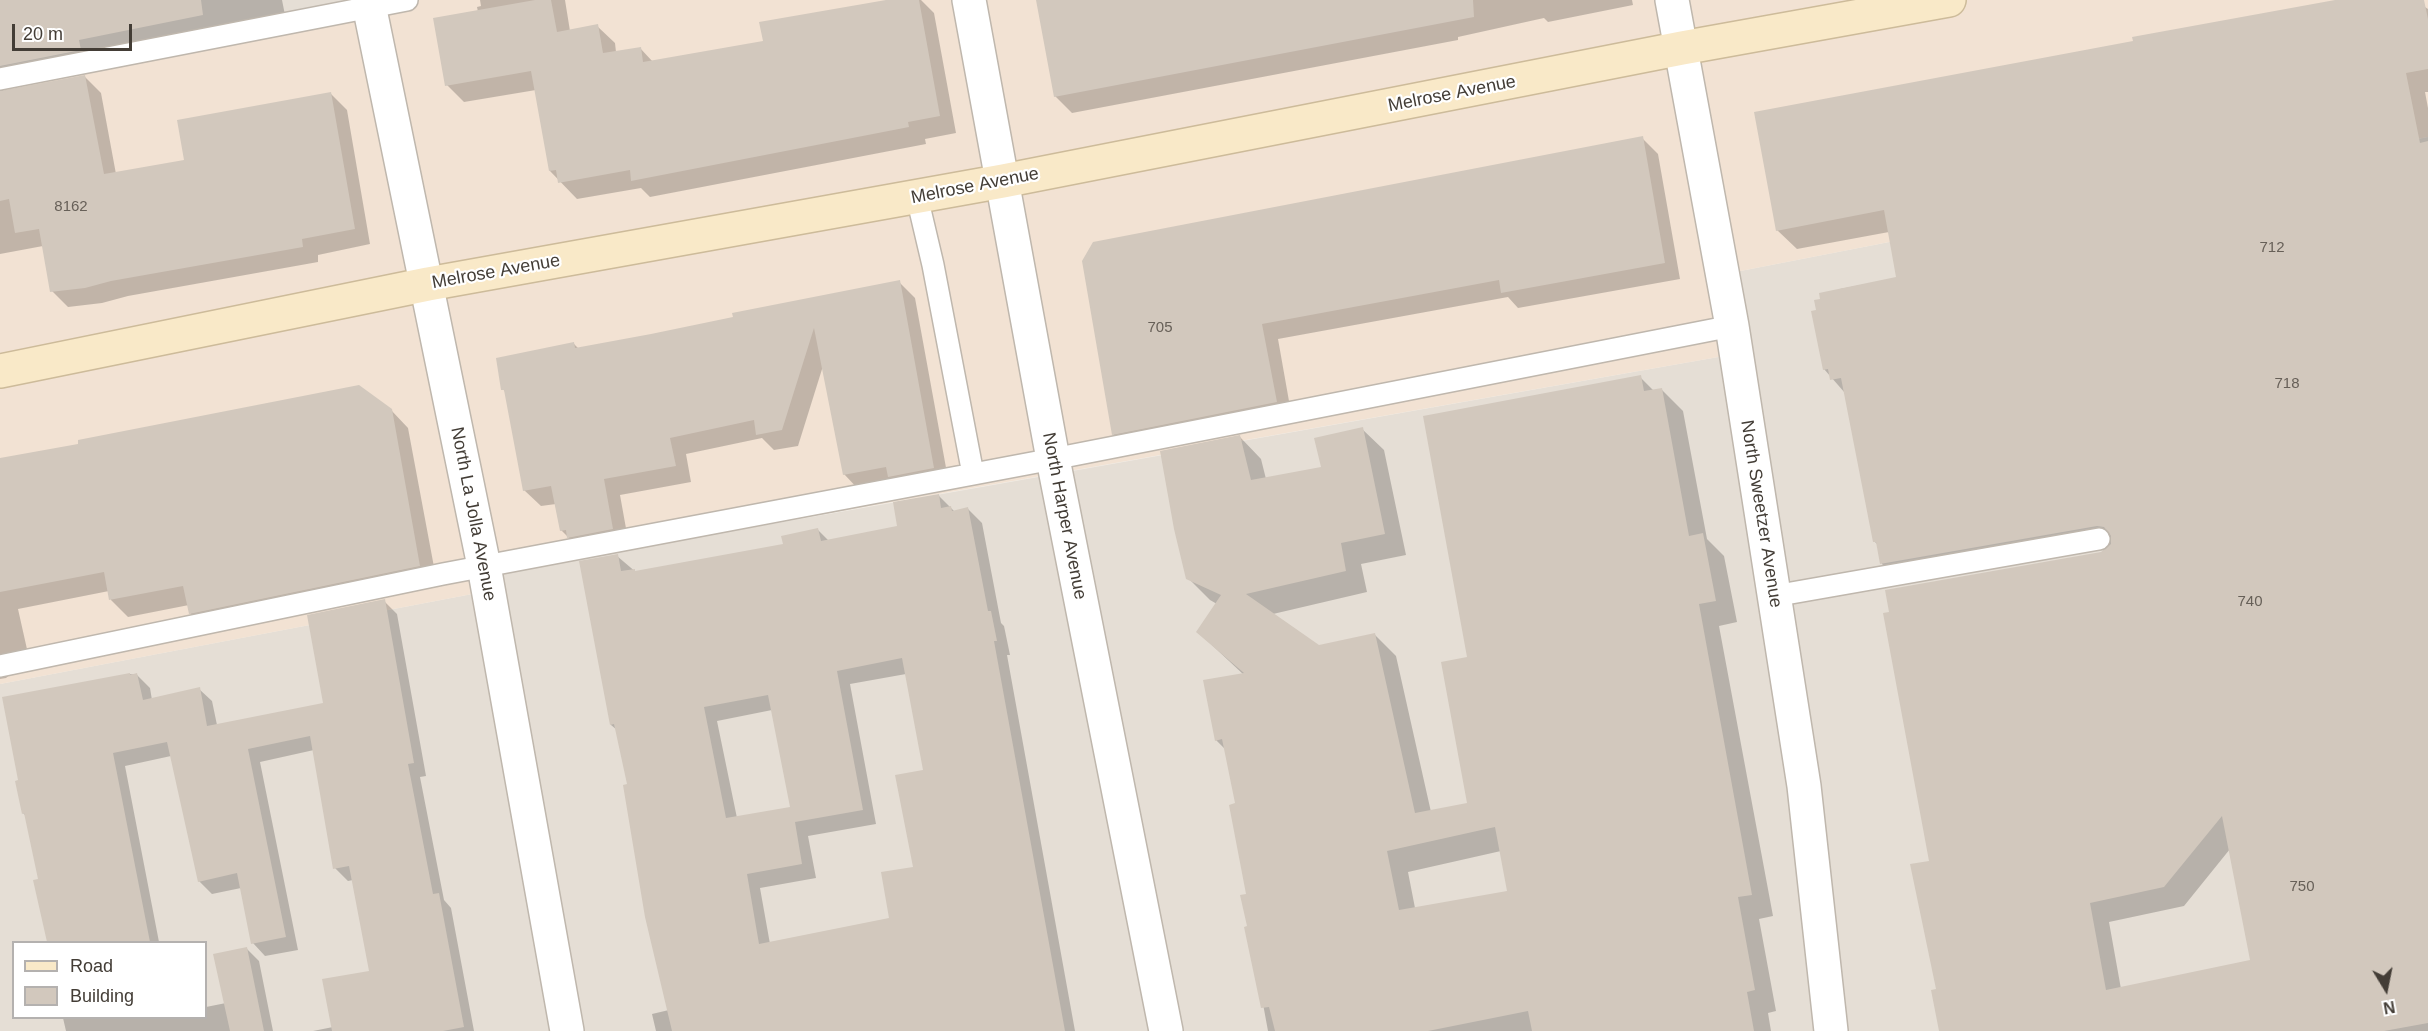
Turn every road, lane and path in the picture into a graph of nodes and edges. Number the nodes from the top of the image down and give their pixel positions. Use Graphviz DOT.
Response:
graph roads {
  1 [pos="407,0"];
  2 [pos="969,0"];
  3 [pos="1672,0"];
  4 [pos="1949,0"];
  5 [pos="369,4"];
  6 [pos="1682,48"];
  7 [pos="0,79"];
  8 [pos="1002,181"];
  9 [pos="917,197"];
  10 [pos="428,284"];
  11 [pos="1732,326"];
  12 [pos="0,371"];
  13 [pos="1053,459"];
  14 [pos="973,474"];
  15 [pos="2099,539"];
  16 [pos="484,566"];
  17 [pos="1774,596"];
  18 [pos="0,666"];
  19 [pos="567,1031"];
  20 [pos="1166,1031"];
  21 [pos="1831,1031"];
  1 -- 5 [label="lane"];
  2 -- 8 [label="street, North Harper Avenue"];
  3 -- 6 [label="street, North Sweetzer Avenue"];
  4 -- 6 [label="main road, Melrose Avenue"];
  5 -- 7 [label="lane"];
  5 -- 10 [label="street, North La Jolla Avenue"];
  6 -- 8 [label="main road, Melrose Avenue"];
  6 -- 11 [label="street, North Sweetzer Avenue"];
  8 -- 9 [label="main road, Melrose Avenue"];
  8 -- 13 [label="street, North Harper Avenue"];
  9 -- 10 [label="main road, Melrose Avenue"];
  9 -- 14 [label="lane"];
  10 -- 12 [label="main road, Melrose Avenue"];
  10 -- 16 [label="street, North La Jolla Avenue"];
  11 -- 13 [label="lane"];
  11 -- 17 [label="street, North Sweetzer Avenue"];
  13 -- 14 [label="lane"];
  13 -- 20 [label="street, North Harper Avenue"];
  14 -- 16 [label="lane"];
  15 -- 17 [label="lane"];
  16 -- 18 [label="lane"];
  16 -- 19 [label="street, North La Jolla Avenue"];
  17 -- 21 [label="street, North Sweetzer Avenue"];
}
